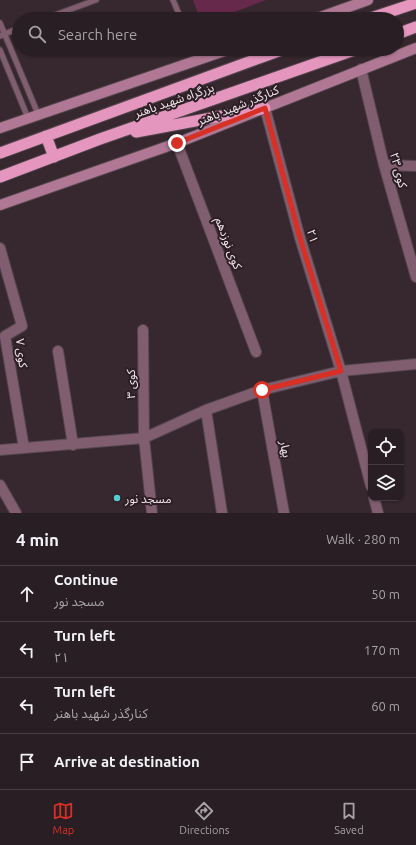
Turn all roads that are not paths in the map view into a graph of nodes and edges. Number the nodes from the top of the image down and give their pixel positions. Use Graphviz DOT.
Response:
graph roads {
  1 [pos="96,0"];
  2 [pos="173,0"];
  3 [pos="368,0"];
  4 [pos="416,2"];
  5 [pos="63,12"];
  6 [pos="178,12"];
  7 [pos="335,12"];
  8 [pos="388,12"];
  9 [pos="0,23"];
  10 [pos="416,27"];
  11 [pos="12,31"];
  12 [pos="404,31"];
  13 [pos="2,35"];
  14 [pos="416,48"];
  15 [pos="0,50"];
  16 [pos="404,53"];
  17 [pos="209,56"];
  18 [pos="265,56"];
  19 [pos="337,56"];
  20 [pos="395,56"];
  21 [pos="361,69"];
  22 [pos="265,108"];
  23 [pos="33,116"];
  24 [pos="0,128"];
  25 [pos="46,136"];
  26 [pos="100,139"];
  27 [pos="177,143"];
  28 [pos="0,153"];
  29 [pos="54,157"];
  30 [pos="384,165"];
  31 [pos="416,166"];
  32 [pos="0,178"];
  33 [pos="0,206"];
  34 [pos="0,248"];
  35 [pos="416,277"];
  36 [pos="143,330"];
  37 [pos="58,350"];
  38 [pos="256,352"];
  39 [pos="416,364"];
  40 [pos="341,371"];
  41 [pos="262,390"];
  42 [pos="206,410"];
  43 [pos="144,438"];
  44 [pos="73,445"];
  45 [pos="24,448"];
  46 [pos="0,450"];
  47 [pos="368,474"];
  48 [pos="0,485"];
  49 [pos="375,501"];
  50 [pos="16,513"];
  51 [pos="152,513"];
  52 [pos="222,513"];
  53 [pos="284,513"];
  54 [pos="378,513"];
  1 -- 5 [label="lane"];
  2 -- 6 [label="lane"];
  3 -- 7 [label="main road"];
  4 -- 8 [label="highway"];
  9 -- 13 [label="lane"];
  10 -- 12 [label="highway"];
  11 -- 13 [label="lane"];
  13 -- 23 [label="lane"];
  14 -- 16 [label="main road, کنارگذر شهید باهنر"];
  15 -- 23 [label="lane"];
  17 -- 23 [label="main road"];
  18 -- 25 [label="highway, بزرگراه شهید باهنر"];
  19 -- 26 [label="highway, بزرگراه شهید باهنر"];
  20 -- 21 [label="main road, کنارگذر شهید باهنر"];
  21 -- 22 [label="main road, کنارگذر شهید باهنر"];
  21 -- 30 [label="street, کوی ۲۳"];
  22 -- 26 [label="highway"];
  22 -- 27 [label="main road, کنارگذر شهید باهنر"];
  22 -- 40 [label="street, ۲۱"];
  23 -- 24 [label="main road"];
  25 -- 28 [label="highway, بزرگراه شهید باهنر"];
  25 -- 29 [label="highway"];
  26 -- 29 [label="highway, بزرگراه شهید باهنر"];
  27 -- 33 [label="main road, کنارگذر شهید باهنر"];
  27 -- 38 [label="street, کوی نوزدهم"];
  29 -- 32 [label="highway, بزرگراه شهید باهنر"];
  30 -- 31 [label="street"];
  30 -- 35 [label="street, کوی ۲۳"];
  34 -- 45 [label="street, کوی ۷"];
  36 -- 43 [label="street, کوی ۳"];
  37 -- 44 [label="street"];
  39 -- 40 [label="street"];
  40 -- 41 [label="street"];
  40 -- 47 [label="street, ۲۱"];
  41 -- 42 [label="street"];
  41 -- 53 [label="street, بهار"];
  42 -- 43 [label="street"];
  42 -- 52 [label="street"];
  43 -- 44 [label="street"];
  43 -- 51 [label="street, کوی ۳"];
  44 -- 45 [label="street"];
  45 -- 46 [label="street"];
  48 -- 50 [label="street"];
  49 -- 54 [label="street"];
}
